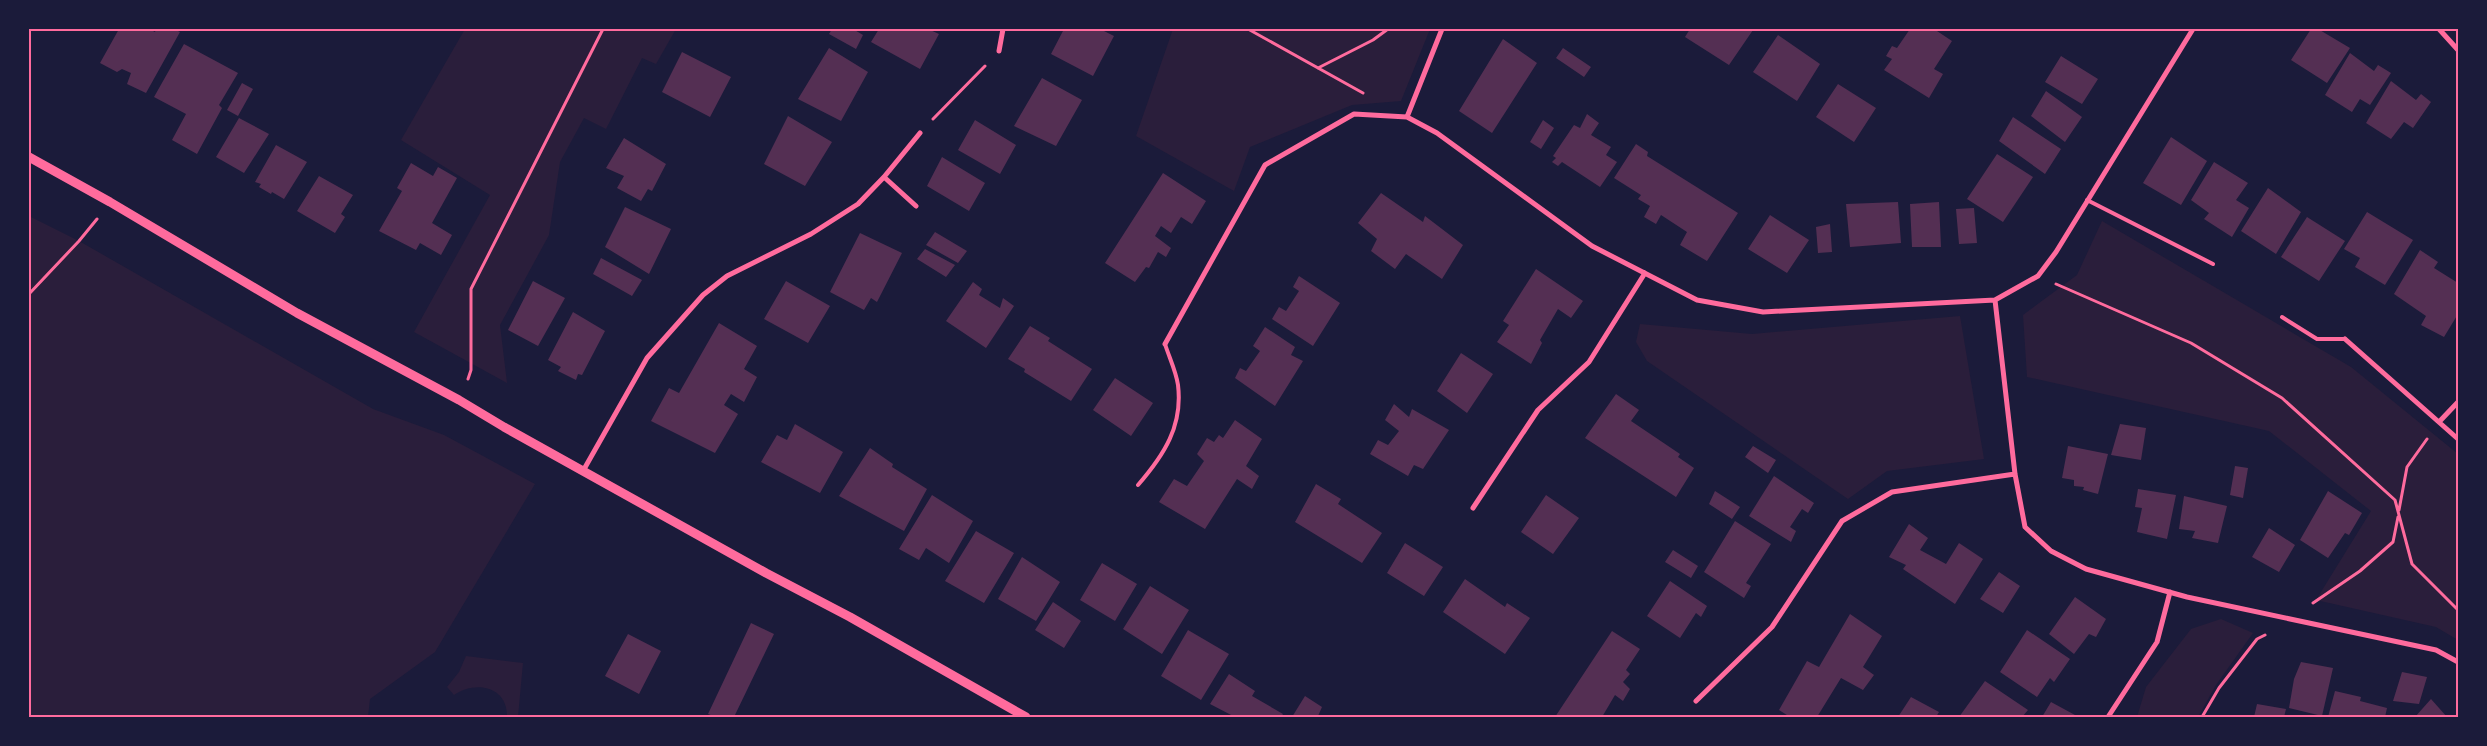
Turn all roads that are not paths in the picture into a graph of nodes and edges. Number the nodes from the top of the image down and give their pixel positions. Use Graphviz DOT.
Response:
graph roads {
  1 [pos="1003,29"];
  2 [pos="1442,29"];
  3 [pos="2193,29"];
  4 [pos="2439,29"];
  5 [pos="2458,50"];
  6 [pos="999,51"];
  7 [pos="1407,117"];
  8 [pos="920,133"];
  9 [pos="29,157"];
  10 [pos="884,177"];
  11 [pos="2087,200"];
  12 [pos="916,206"];
  13 [pos="2213,264"];
  14 [pos="1645,273"];
  15 [pos="1995,300"];
  16 [pos="2282,318"];
  17 [pos="2345,339"];
  18 [pos="1165,344"];
  19 [pos="2458,402"];
  20 [pos="2439,422"];
  21 [pos="2458,439"];
  22 [pos="583,471"];
  23 [pos="2015,474"];
  24 [pos="1138,485"];
  25 [pos="1473,508"];
  26 [pos="2170,592"];
  27 [pos="2458,662"];
  28 [pos="1696,701"];
  29 [pos="1026,717"];
  30 [pos="2108,717"];
  1 -- 6 [label="street"];
  2 -- 7 [label="street"];
  3 -- 11 [label="street"];
  4 -- 5 [label="street"];
  7 -- 14 [label="street"];
  7 -- 18 [label="street"];
  8 -- 10 [label="street"];
  9 -- 22 [label="street"];
  10 -- 12 [label="street"];
  10 -- 22 [label="street"];
  11 -- 13 [label="lane"];
  11 -- 15 [label="street"];
  14 -- 15 [label="street"];
  14 -- 25 [label="street"];
  15 -- 23 [label="street"];
  16 -- 17 [label="lane"];
  17 -- 20 [label="street"];
  18 -- 24 [label="lane"];
  19 -- 20 [label="street"];
  20 -- 21 [label="street"];
  22 -- 29 [label="street"];
  23 -- 26 [label="street"];
  23 -- 28 [label="street"];
  26 -- 27 [label="street"];
  26 -- 30 [label="street"];
}
